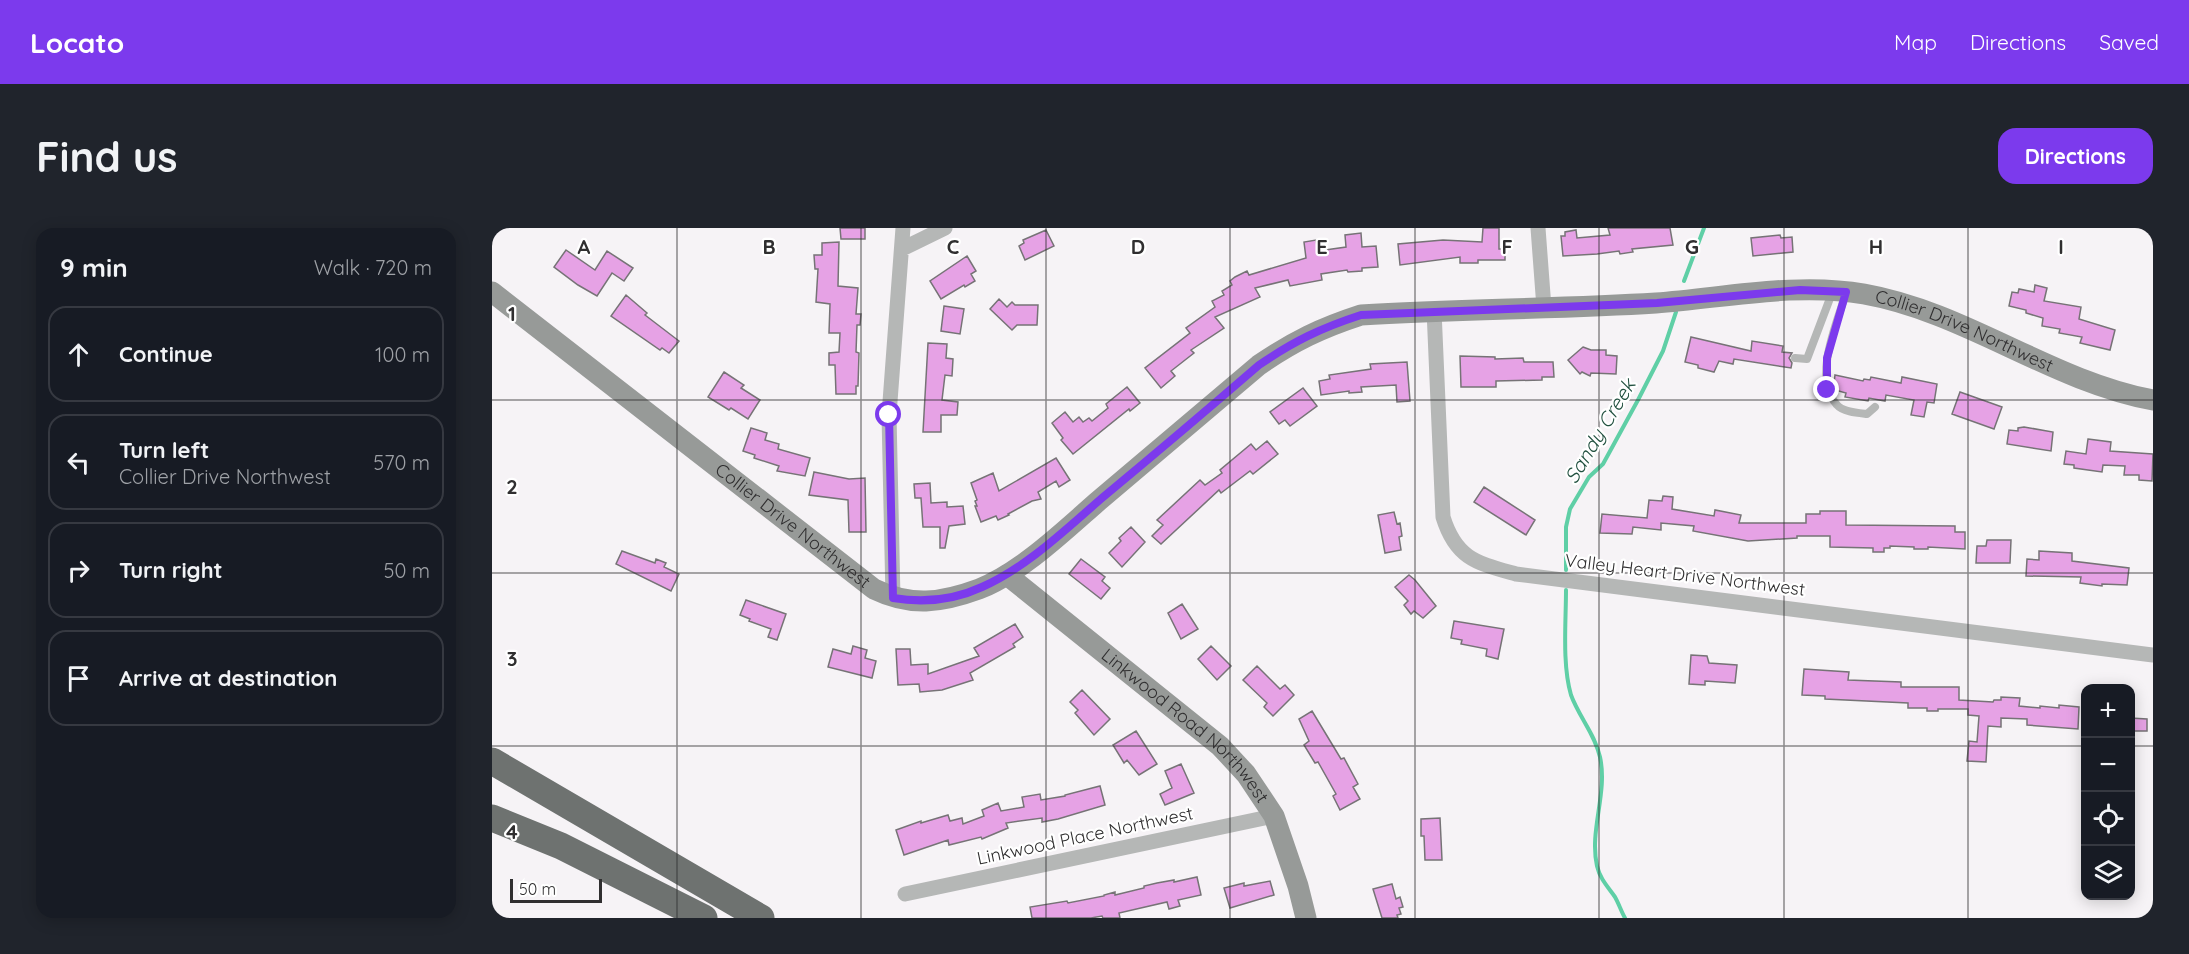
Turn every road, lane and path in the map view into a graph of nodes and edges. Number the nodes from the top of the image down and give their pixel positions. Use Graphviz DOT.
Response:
graph roads {
  1 [pos="903,228"];
  2 [pos="945,228"];
  3 [pos="1538,228"];
  4 [pos="902,249"];
  5 [pos="1840,291"];
  6 [pos="492,292"];
  7 [pos="1544,308"];
  8 [pos="1434,310"];
  9 [pos="1796,358"];
  10 [pos="2153,400"];
  11 [pos="1875,407"];
  12 [pos="1007,575"];
  13 [pos="893,598"];
  14 [pos="2153,655"];
  15 [pos="492,761"];
  16 [pos="1274,816"];
  17 [pos="492,818"];
  18 [pos="905,894"];
  19 [pos="704,918"];
  20 [pos="761,918"];
  21 [pos="1306,918"];
  1 -- 4 [label="street"];
  2 -- 4 [label="street"];
  3 -- 7 [label="street"];
  4 -- 13 [label="street"];
  5 -- 7 [label="main road, Collier Drive Northwest"];
  5 -- 9 [label="lane"];
  5 -- 10 [label="main road, Collier Drive Northwest"];
  5 -- 11 [label="lane"];
  6 -- 13 [label="main road, Collier Drive Northwest"];
  7 -- 8 [label="main road, Collier Drive Northwest"];
  8 -- 12 [label="main road, Collier Drive Northwest"];
  8 -- 14 [label="street, Valley Heart Drive Northwest"];
  12 -- 13 [label="main road, Collier Drive Northwest"];
  12 -- 16 [label="main road, Linkwood Road Northwest"];
  15 -- 20 [label="highway"];
  16 -- 18 [label="street, Linkwood Place Northwest"];
  16 -- 21 [label="main road, Linkwood Road Northwest"];
  17 -- 19 [label="highway"];
}
